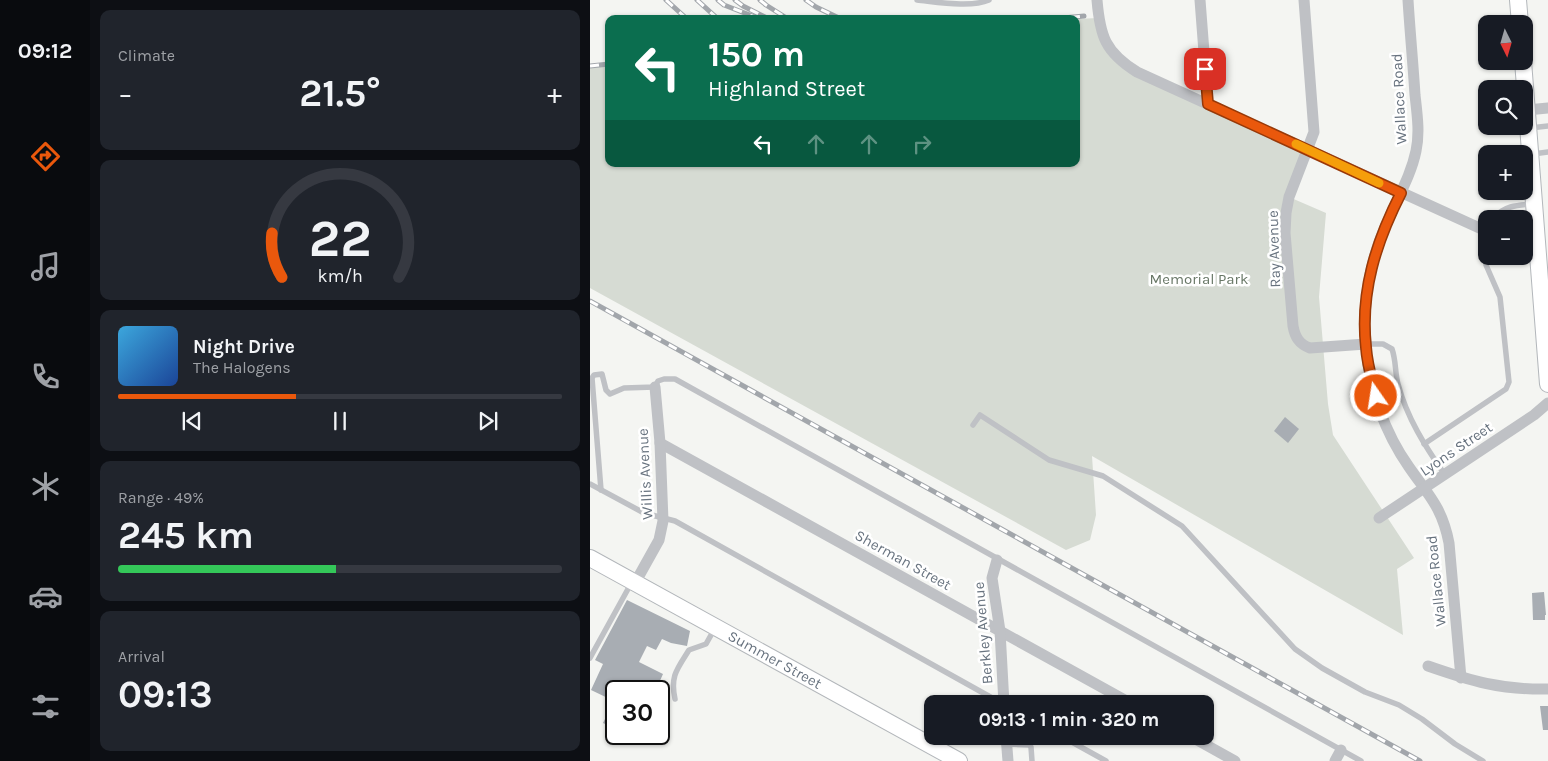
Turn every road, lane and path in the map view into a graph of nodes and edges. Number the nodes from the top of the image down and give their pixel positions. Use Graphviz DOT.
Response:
graph roads {
  1 [pos="917,0"];
  2 [pos="989,0"];
  3 [pos="1097,0"];
  4 [pos="1200,0"];
  5 [pos="1304,0"];
  6 [pos="1408,0"];
  7 [pos="1518,0"];
  8 [pos="1519,15"];
  9 [pos="1208,104"];
  10 [pos="1548,108"];
  11 [pos="1533,109"];
  12 [pos="1548,126"];
  13 [pos="1533,128"];
  14 [pos="1308,150"];
  15 [pos="1548,152"];
  16 [pos="1533,154"];
  17 [pos="1533,191"];
  18 [pos="1401,193"];
  19 [pos="1534,203"];
  20 [pos="1502,210"];
  21 [pos="1478,227"];
  22 [pos="1536,249"];
  23 [pos="1486,265"];
  24 [pos="1366,344"];
  25 [pos="1548,384"];
  26 [pos="655,387"];
  27 [pos="1548,403"];
  28 [pos="973,425"];
  29 [pos="660,443"];
  30 [pos="1424,444"];
  31 [pos="1445,475"];
  32 [pos="590,484"];
  33 [pos="1425,488"];
  34 [pos="601,490"];
  35 [pos="664,517"];
  36 [pos="1379,518"];
  37 [pos="590,558"];
  38 [pos="997,560"];
  39 [pos="635,583"];
  40 [pos="715,627"];
  41 [pos="1000,631"];
  42 [pos="590,658"];
  43 [pos="1428,666"];
  44 [pos="1460,678"];
  45 [pos="1548,689"];
  46 [pos="988,695"];
  47 [pos="1004,695"];
  48 [pos="1116,695"];
  49 [pos="676,699"];
  50 [pos="1007,745"];
  51 [pos="1029,745"];
  52 [pos="1077,745"];
  53 [pos="1206,745"];
  54 [pos="1341,750"];
  55 [pos="959,761"];
  56 [pos="1008,761"];
  57 [pos="1032,761"];
  58 [pos="1106,761"];
  59 [pos="1235,761"];
  60 [pos="1335,761"];
  61 [pos="1361,761"];
  62 [pos="1483,761"];
  1 -- 2 [label="lane"];
  3 -- 9 [label="street"];
  4 -- 9 [label="street"];
  5 -- 14 [label="street, Ray Avenue"];
  6 -- 18 [label="street, Wallace Road"];
  7 -- 8 [label="street"];
  9 -- 14 [label="street"];
  10 -- 11 [label="street"];
  12 -- 13 [label="lane"];
  14 -- 18 [label="street"];
  14 -- 24 [label="street, Ray Avenue"];
  15 -- 16 [label="lane"];
  17 -- 19 [label="street"];
  18 -- 21 [label="street"];
  18 -- 24 [label="street, Wallace Road"];
  19 -- 20 [label="lane"];
  19 -- 22 [label="street"];
  22 -- 25 [label="street"];
  23 -- 30 [label="lane"];
  24 -- 30 [label="lane"];
  24 -- 33 [label="street, Wallace Road"];
  26 -- 29 [label="street, Willis Avenue"];
  26 -- 34 [label="lane"];
  26 -- 38 [label="lane"];
  27 -- 31 [label="street, Lyons Street"];
  28 -- 62 [label="lane"];
  29 -- 35 [label="street, Willis Avenue"];
  29 -- 41 [label="street, Sherman Street"];
  30 -- 31 [label="lane"];
  31 -- 33 [label="street, Lyons Street"];
  32 -- 34 [label="lane"];
  33 -- 36 [label="street, Lyons Street"];
  33 -- 44 [label="street, Wallace Road"];
  34 -- 35 [label="lane"];
  35 -- 39 [label="street, Willis Avenue"];
  35 -- 46 [label="lane"];
  37 -- 39 [label="street, Summer Street"];
  38 -- 41 [label="street, Berkley Avenue"];
  38 -- 54 [label="lane"];
  39 -- 40 [label="street, Summer Street"];
  39 -- 42 [label="lane"];
  40 -- 49 [label="lane"];
  40 -- 55 [label="street, Summer Street"];
  41 -- 47 [label="street, Berkley Avenue"];
  41 -- 48 [label="street, Sherman Street"];
  43 -- 44 [label="street"];
  44 -- 45 [label="street"];
  50 -- 56 [label="street"];
  51 -- 57 [label="lane"];
  52 -- 58 [label="lane"];
  53 -- 59 [label="street"];
  54 -- 60 [label="street"];
  54 -- 61 [label="lane"];
}
